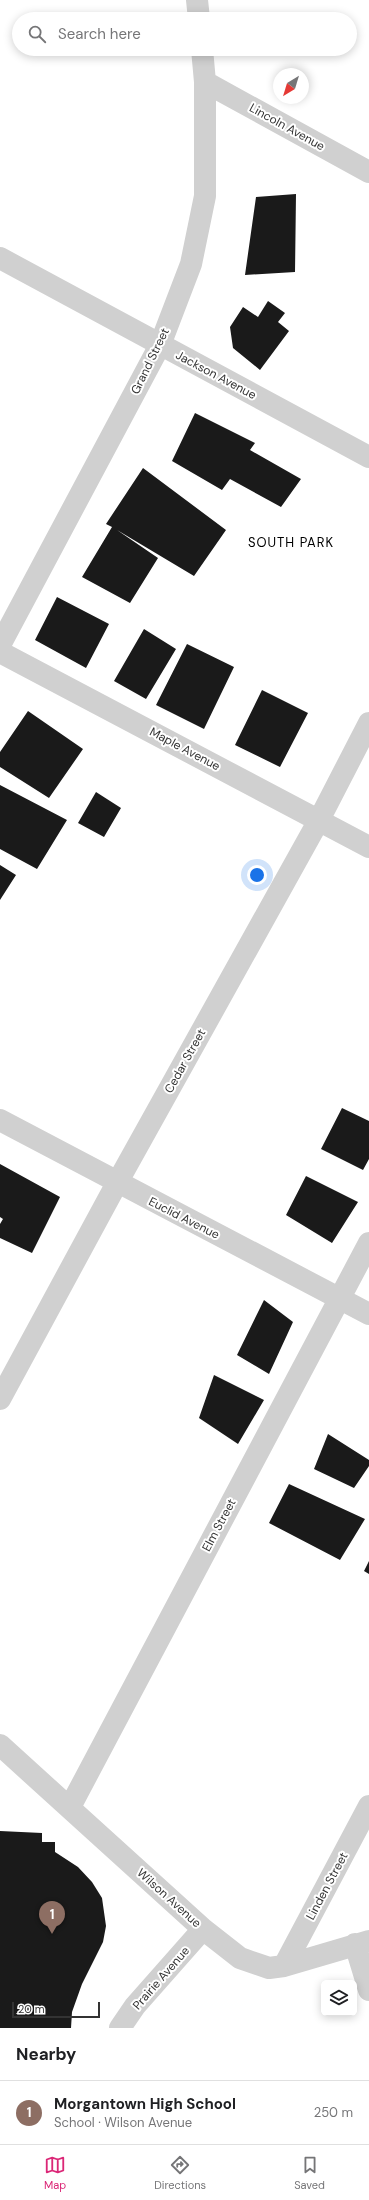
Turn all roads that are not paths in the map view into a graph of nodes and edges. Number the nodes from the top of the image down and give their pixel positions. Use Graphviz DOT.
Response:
graph roads {
  1 [pos="197,0"];
  2 [pos="198,12"];
  3 [pos="203,56"];
  4 [pos="205,82"];
  5 [pos="369,172"];
  6 [pos="0,258"];
  7 [pos="160,345"];
  8 [pos="369,457"];
  9 [pos="0,645"];
  10 [pos="0,652"];
  11 [pos="369,723"];
  12 [pos="319,820"];
  13 [pos="369,847"];
  14 [pos="0,1120"];
  15 [pos="117,1183"];
  16 [pos="369,1244"];
  17 [pos="339,1298"];
  18 [pos="369,1314"];
  19 [pos="0,1399"];
  20 [pos="0,1745"];
  21 [pos="369,1806"];
  22 [pos="70,1807"];
  23 [pos="203,1929"];
  24 [pos="362,1943"];
  25 [pos="284,1966"];
  26 [pos="369,1990"];
  27 [pos="120,2028"];
  1 -- 2 [label="street"];
  3 -- 4 [label="street, Grand Street"];
  4 -- 5 [label="street, Lincoln Avenue"];
  4 -- 7 [label="street, Grand Street"];
  6 -- 7 [label="street, Jackson Avenue"];
  7 -- 8 [label="street, Jackson Avenue"];
  7 -- 9 [label="street, Grand Street"];
  10 -- 12 [label="street, Maple Avenue"];
  11 -- 12 [label="street, Cedar Street"];
  12 -- 13 [label="street, Maple Avenue"];
  12 -- 15 [label="street, Cedar Street"];
  14 -- 15 [label="street, Euclid Avenue"];
  15 -- 17 [label="street, Euclid Avenue"];
  15 -- 19 [label="street, Cedar Street"];
  16 -- 17 [label="street, Elm Street"];
  17 -- 18 [label="street, Euclid Avenue"];
  17 -- 22 [label="street, Elm Street"];
  20 -- 22 [label="street, Wilson Avenue"];
  21 -- 25 [label="street, Linden Street"];
  22 -- 23 [label="street, Wilson Avenue"];
  23 -- 25 [label="street, Wilson Avenue"];
  23 -- 27 [label="street, Prairie Avenue"];
  24 -- 25 [label="street, Wilson Avenue"];
  24 -- 26 [label="street"];
}
